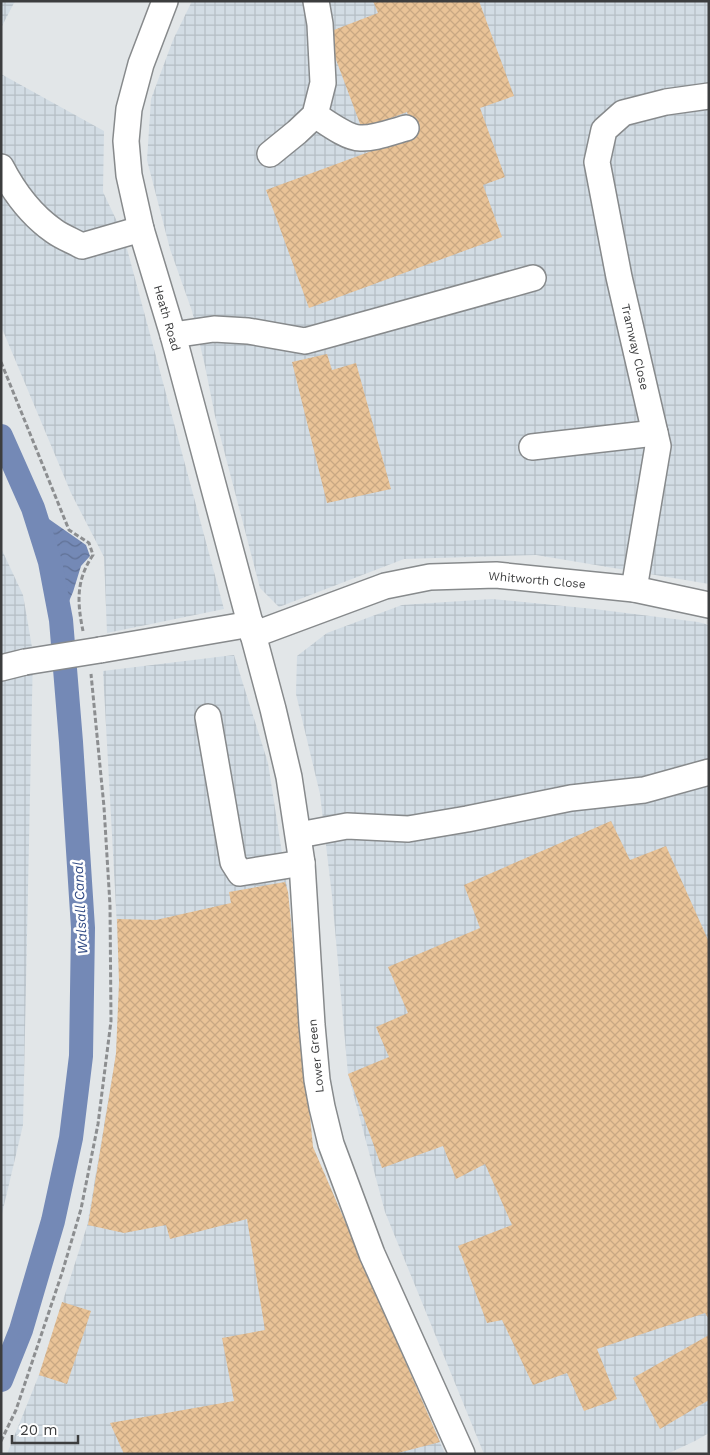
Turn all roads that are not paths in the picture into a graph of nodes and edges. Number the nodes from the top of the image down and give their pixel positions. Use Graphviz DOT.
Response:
graph roads {
  1 [pos="165,1"];
  2 [pos="316,1"];
  3 [pos="709,96"];
  4 [pos="315,115"];
  5 [pos="406,128"];
  6 [pos="270,154"];
  7 [pos="1,167"];
  8 [pos="141,229"];
  9 [pos="533,278"];
  10 [pos="173,335"];
  11 [pos="655,433"];
  12 [pos="532,447"];
  13 [pos="634,589"];
  14 [pos="709,606"];
  15 [pos="252,630"];
  16 [pos="13,665"];
  17 [pos="208,718"];
  18 [pos="709,772"];
  19 [pos="299,835"];
  20 [pos="302,863"];
  21 [pos="462,1454"];
  1 -- 8 [label="street, Heath Road"];
  2 -- 4 [label="street"];
  3 -- 11 [label="street, Tramway Close"];
  4 -- 5 [label="street"];
  4 -- 6 [label="street"];
  7 -- 8 [label="street"];
  8 -- 10 [label="street, Heath Road"];
  9 -- 10 [label="street"];
  10 -- 15 [label="street, Heath Road"];
  11 -- 12 [label="street"];
  11 -- 13 [label="street, Tramway Close"];
  13 -- 14 [label="street, Whitworth Close"];
  13 -- 15 [label="street, Whitworth Close"];
  15 -- 16 [label="street, Whitworth Close, bridge"];
  15 -- 19 [label="street, Lower Green"];
  17 -- 20 [label="street"];
  18 -- 19 [label="street"];
  19 -- 20 [label="street, Lower Green"];
  20 -- 21 [label="street, Lower Green"];
}
